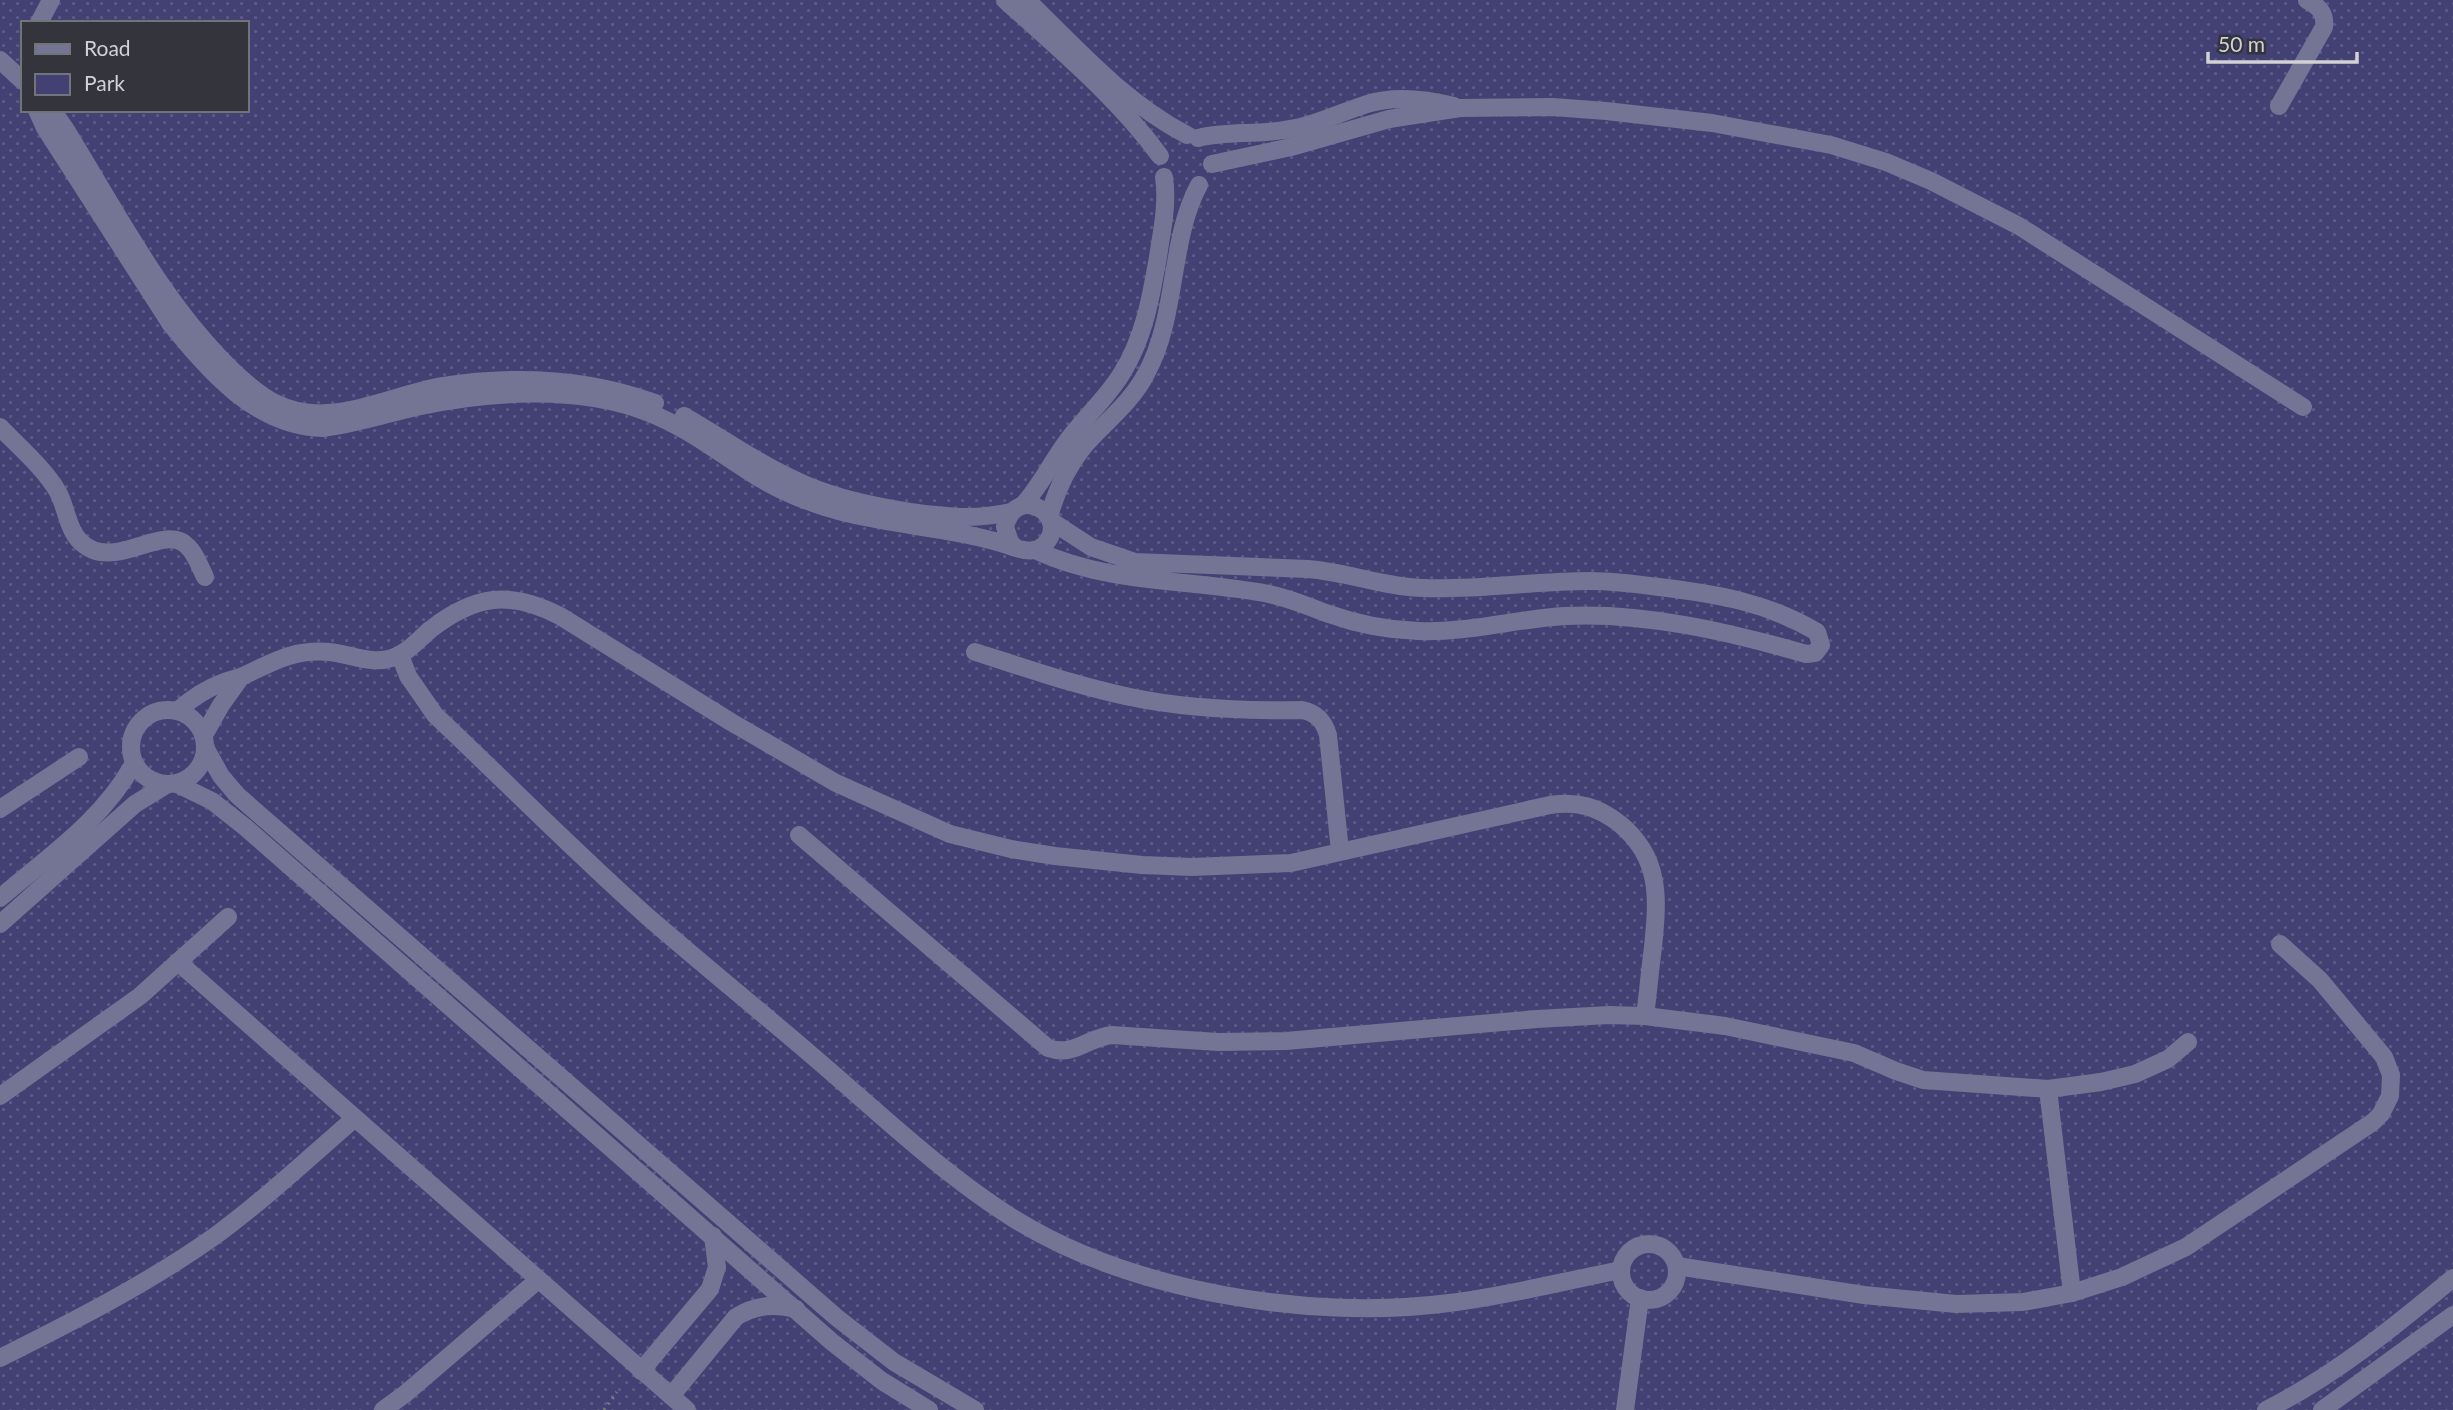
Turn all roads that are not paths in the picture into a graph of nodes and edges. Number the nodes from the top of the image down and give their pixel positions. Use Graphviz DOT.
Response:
graph roads {
  1 [pos="51,0"];
  2 [pos="1006,0"];
  3 [pos="1027,0"];
  4 [pos="2306,0"];
  5 [pos="40,21"];
  6 [pos="0,60"];
  7 [pos="21,72"];
  8 [pos="1098,77"];
  9 [pos="2279,106"];
  10 [pos="38,112"];
  11 [pos="53,112"];
  12 [pos="1355,118"];
  13 [pos="1192,137"];
  14 [pos="1160,156"];
  15 [pos="1212,164"];
  16 [pos="1164,177"];
  17 [pos="1199,184"];
  18 [pos="2303,407"];
  19 [pos="0,427"];
  20 [pos="1017,509"];
  21 [pos="1050,519"];
  22 [pos="1016,548"];
  23 [pos="1035,550"];
  24 [pos="205,577"];
  25 [pos="975,652"];
  26 [pos="400,655"];
  27 [pos="241,677"];
  28 [pos="177,711"];
  29 [pos="205,742"];
  30 [pos="79,757"];
  31 [pos="134,762"];
  32 [pos="171,785"];
  33 [pos="0,809"];
  34 [pos="799,835"];
  35 [pos="1340,851"];
  36 [pos="2,890"];
  37 [pos="228,917"];
  38 [pos="0,924"];
  39 [pos="2280,944"];
  40 [pos="178,962"];
  41 [pos="1645,1016"];
  42 [pos="2188,1042"];
  43 [pos="2048,1089"];
  44 [pos="0,1096"];
  45 [pos="355,1118"];
  46 [pos="712,1236"];
  47 [pos="1676,1266"];
  48 [pos="1621,1270"];
  49 [pos="2453,1278"];
  50 [pos="538,1280"];
  51 [pos="2072,1293"];
  52 [pos="1640,1298"];
  53 [pos="796,1310"];
  54 [pos="2453,1315"];
  55 [pos="0,1358"];
  56 [pos="641,1371"];
  57 [pos="671,1396"];
  58 [pos="383,1410"];
  59 [pos="687,1410"];
  60 [pos="929,1410"];
  61 [pos="975,1410"];
  62 [pos="1625,1410"];
  63 [pos="2266,1410"];
  64 [pos="2322,1410"];
  1 -- 5 [label="street"];
  2 -- 8 [label="street"];
  3 -- 8 [label="street"];
  4 -- 9 [label="street"];
  6 -- 7 [label="street"];
  8 -- 13 [label="street"];
  8 -- 14 [label="street"];
  10 -- 22 [label="street"];
  11 -- 20 [label="street"];
  12 -- 13 [label="street"];
  12 -- 15 [label="street"];
  12 -- 18 [label="street"];
  13 -- 14 [label="street"];
  13 -- 15 [label="street"];
  14 -- 16 [label="street"];
  15 -- 17 [label="street"];
  16 -- 17 [label="street"];
  16 -- 20 [label="street"];
  17 -- 21 [label="street"];
  19 -- 24 [label="street"];
  20 -- 21 [label="street"];
  20 -- 22 [label="street"];
  21 -- 23 [label="street"];
  21 -- 23 [label="street"];
  22 -- 23 [label="street"];
  25 -- 35 [label="street"];
  26 -- 27 [label="street"];
  26 -- 35 [label="street"];
  26 -- 48 [label="street"];
  27 -- 28 [label="street"];
  27 -- 29 [label="street"];
  28 -- 29 [label="street"];
  28 -- 31 [label="street"];
  29 -- 32 [label="street"];
  29 -- 61 [label="street"];
  30 -- 33 [label="street"];
  31 -- 32 [label="street"];
  31 -- 36 [label="street"];
  32 -- 38 [label="street"];
  32 -- 46 [label="street"];
  34 -- 41 [label="street"];
  35 -- 41 [label="street"];
  37 -- 40 [label="street"];
  39 -- 51 [label="street"];
  40 -- 44 [label="street"];
  40 -- 45 [label="street"];
  41 -- 43 [label="street"];
  42 -- 43 [label="street"];
  43 -- 51 [label="street"];
  45 -- 50 [label="street"];
  45 -- 55 [label="street"];
  46 -- 53 [label="street"];
  46 -- 56 [label="street"];
  47 -- 48 [label="street"];
  47 -- 51 [label="street"];
  47 -- 52 [label="street"];
  48 -- 52 [label="street"];
  49 -- 63 [label="street"];
  50 -- 56 [label="street"];
  50 -- 58 [label="street"];
  52 -- 62 [label="street"];
  53 -- 57 [label="street"];
  53 -- 60 [label="street"];
  54 -- 64 [label="street"];
  56 -- 57 [label="street"];
  57 -- 59 [label="street"];
}
